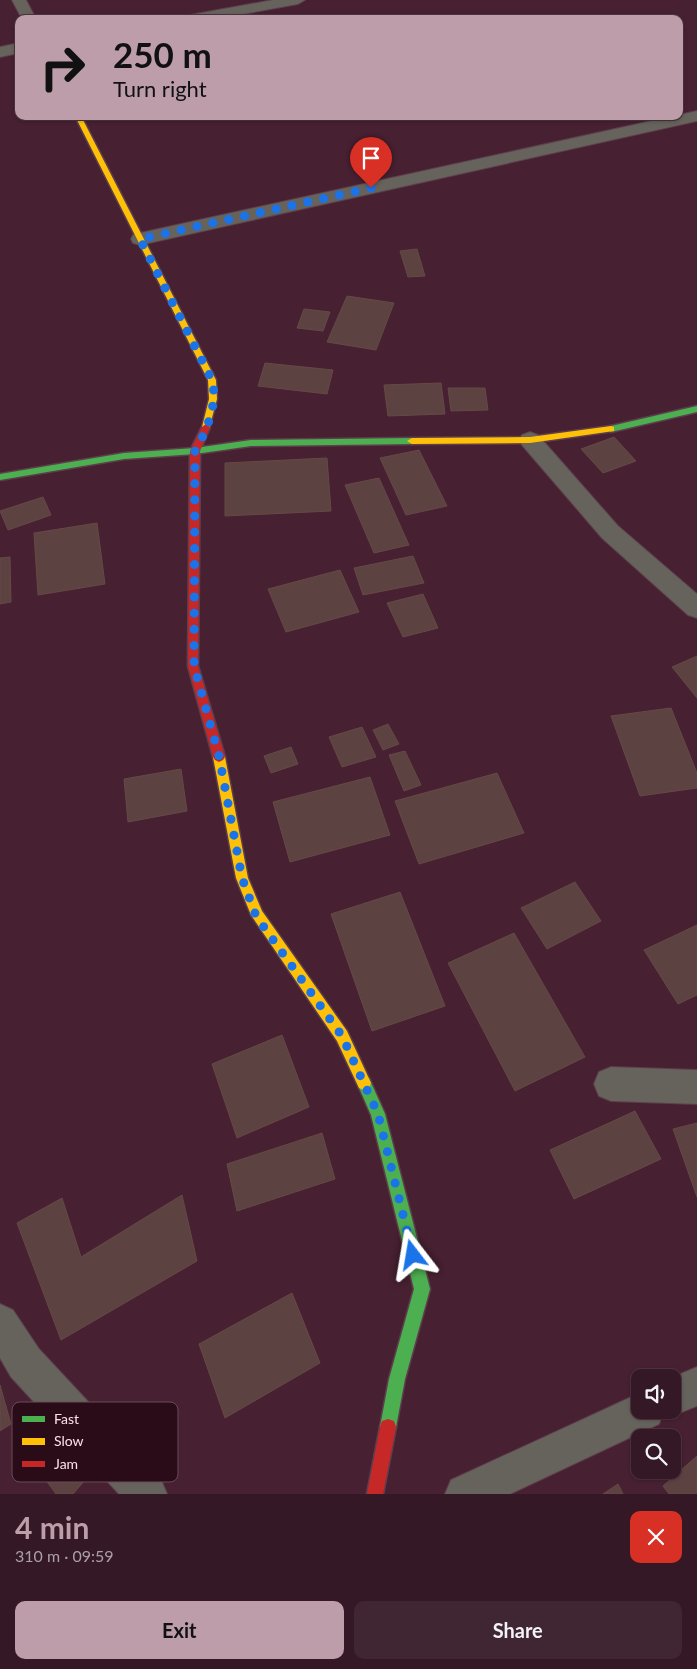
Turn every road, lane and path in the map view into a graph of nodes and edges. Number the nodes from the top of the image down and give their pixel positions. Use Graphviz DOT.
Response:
graph roads {
  1 [pos="19,0"];
  2 [pos="298,0"];
  3 [pos="27,15"];
  4 [pos="213,15"];
  5 [pos="15,49"];
  6 [pos="0,52"];
  7 [pos="697,116"];
  8 [pos="683,119"];
  9 [pos="80,120"];
  10 [pos="679,120"];
  11 [pos="140,239"];
  12 [pos="697,409"];
  13 [pos="530,440"];
  14 [pos="195,451"];
  15 [pos="0,477"];
  16 [pos="697,608"];
  17 [pos="611,1084"];
  18 [pos="697,1087"];
  19 [pos="0,1323"];
  20 [pos="697,1386"];
  21 [pos="681,1393"];
  22 [pos="62,1402"];
  23 [pos="631,1417"];
  24 [pos="136,1482"];
  25 [pos="147,1494"];
  26 [pos="374,1494"];
  27 [pos="465,1494"];
  1 -- 3 [label="street"];
  2 -- 4 [label="street"];
  5 -- 6 [label="street"];
  7 -- 8 [label="street"];
  9 -- 11 [label="street"];
  10 -- 11 [label="street"];
  11 -- 14 [label="street"];
  12 -- 13 [label="street"];
  13 -- 14 [label="street"];
  13 -- 16 [label="street"];
  14 -- 15 [label="street"];
  14 -- 26 [label="street"];
  17 -- 18 [label="street"];
  19 -- 22 [label="street"];
  20 -- 21 [label="street"];
  23 -- 27 [label="street"];
  24 -- 25 [label="street"];
}
